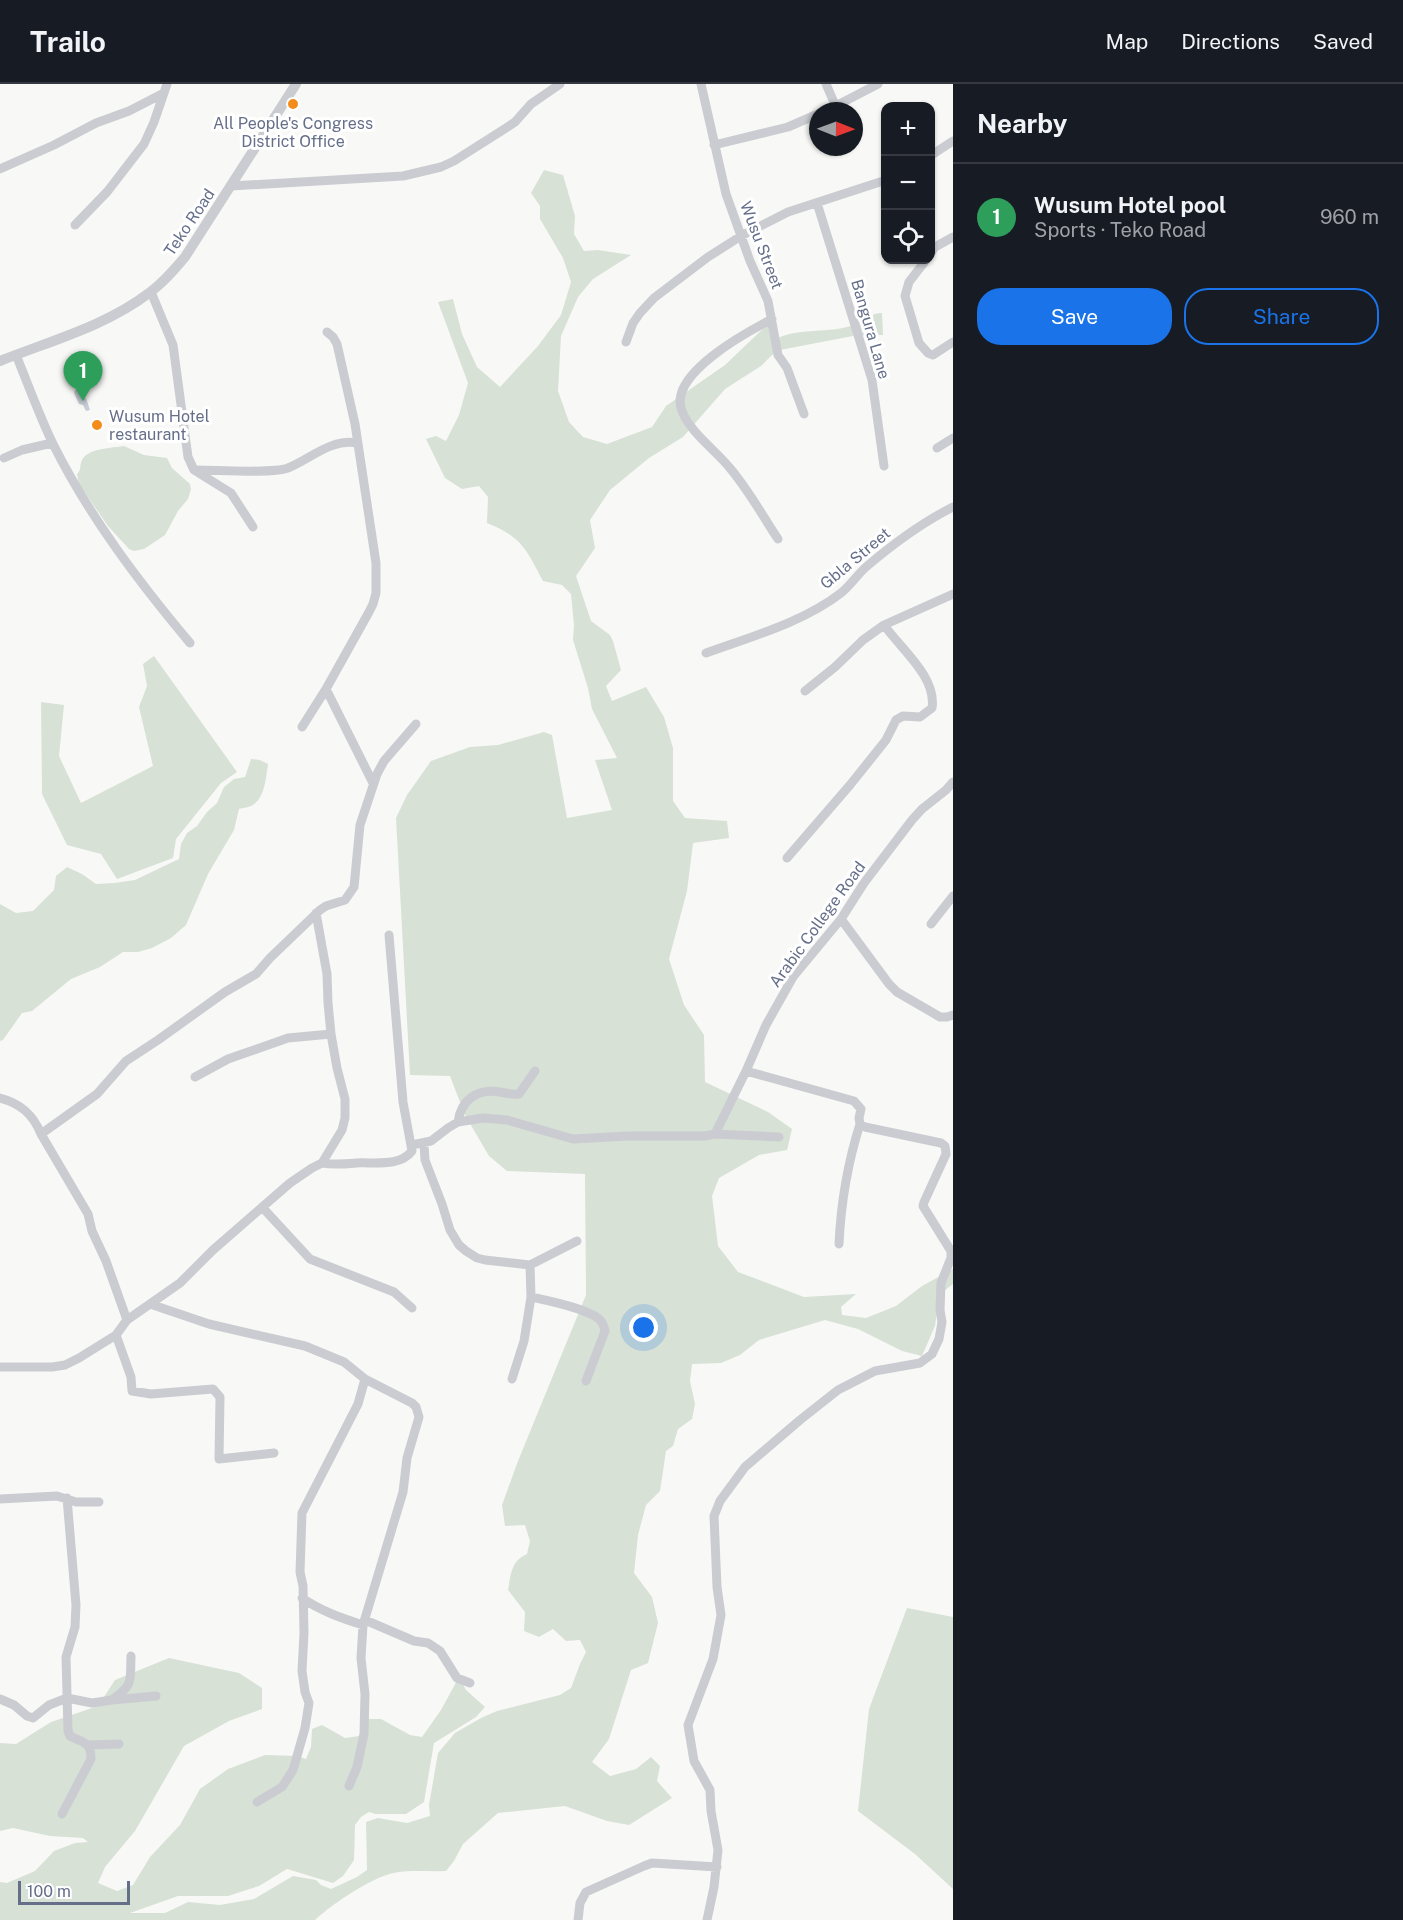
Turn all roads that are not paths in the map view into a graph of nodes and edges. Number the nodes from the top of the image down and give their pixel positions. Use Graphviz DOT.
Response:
graph roads {
  1 [pos="167,84"];
  2 [pos="296,84"];
  3 [pos="560,84"];
  4 [pos="700,84"];
  5 [pos="826,84"];
  6 [pos="878,84"];
  7 [pos="162,94"];
  8 [pos="830,102"];
  9 [pos="844,102"];
  10 [pos="809,118"];
  11 [pos="953,141"];
  12 [pos="714,146"];
  13 [pos="935,153"];
  14 [pos="0,169"];
  15 [pos="881,181"];
  16 [pos="231,186"];
  17 [pos="817,203"];
  18 [pos="75,225"];
  19 [pos="741,236"];
  20 [pos="953,237"];
  21 [pos="935,247"];
  22 [pos="923,264"];
  23 [pos="151,292"];
  24 [pos="772,319"];
  25 [pos="327,332"];
  26 [pos="626,342"];
  27 [pos="953,342"];
  28 [pos="16,355"];
  29 [pos="0,359"];
  30 [pos="804,414"];
  31 [pos="953,438"];
  32 [pos="52,443"];
  33 [pos="357,443"];
  34 [pos="937,448"];
  35 [pos="4,458"];
  36 [pos="884,466"];
  37 [pos="194,470"];
  38 [pos="953,507"];
  39 [pos="253,527"];
  40 [pos="778,539"];
  41 [pos="953,594"];
  42 [pos="884,625"];
  43 [pos="190,643"];
  44 [pos="706,653"];
  45 [pos="326,689"];
  46 [pos="805,691"];
  47 [pos="416,724"];
  48 [pos="302,727"];
  49 [pos="953,782"];
  50 [pos="374,783"];
  51 [pos="787,858"];
  52 [pos="953,896"];
  53 [pos="316,913"];
  54 [pos="841,919"];
  55 [pos="931,924"];
  56 [pos="389,935"];
  57 [pos="953,1015"];
  58 [pos="331,1034"];
  59 [pos="535,1071"];
  60 [pos="746,1071"];
  61 [pos="195,1077"];
  62 [pos="0,1098"];
  63 [pos="458,1122"];
  64 [pos="860,1124"];
  65 [pos="41,1134"];
  66 [pos="715,1134"];
  67 [pos="778,1137"];
  68 [pos="424,1144"];
  69 [pos="412,1145"];
  70 [pos="322,1163"];
  71 [pos="262,1207"];
  72 [pos="577,1241"];
  73 [pos="839,1244"];
  74 [pos="530,1265"];
  75 [pos="531,1297"];
  76 [pos="150,1304"];
  77 [pos="412,1308"];
  78 [pos="127,1320"];
  79 [pos="116,1335"];
  80 [pos="0,1367"];
  81 [pos="365,1379"];
  82 [pos="512,1379"];
  83 [pos="586,1381"];
  84 [pos="274,1453"];
  85 [pos="67,1498"];
  86 [pos="0,1499"];
  87 [pos="99,1502"];
  88 [pos="302,1598"];
  89 [pos="364,1623"];
  90 [pos="130,1656"];
  91 [pos="470,1683"];
  92 [pos="156,1696"];
  93 [pos="67,1698"];
  94 [pos="0,1699"];
  95 [pos="112,1700"];
  96 [pos="88,1744"];
  97 [pos="119,1744"];
  98 [pos="349,1786"];
  99 [pos="257,1802"];
  100 [pos="62,1814"];
  101 [pos="717,1867"];
  102 [pos="578,1920"];
  103 [pos="707,1920"];
  1 -- 7 [label="street"];
  2 -- 16 [label="street, Teko Road"];
  3 -- 16 [label="street"];
  4 -- 12 [label="street, Wusu Street"];
  5 -- 8 [label="street"];
  6 -- 9 [label="street"];
  7 -- 14 [label="street"];
  7 -- 18 [label="street"];
  10 -- 12 [label="street"];
  11 -- 13 [label="street"];
  12 -- 19 [label="street, Wusu Street"];
  15 -- 17 [label="street"];
  16 -- 23 [label="street, Teko Road"];
  17 -- 19 [label="street"];
  17 -- 36 [label="street, Bangura Lane"];
  19 -- 24 [label="street, Wusu Street"];
  19 -- 26 [label="street"];
  20 -- 21 [label="street"];
  22 -- 27 [label="street"];
  23 -- 28 [label="street, Teko Road"];
  23 -- 37 [label="street"];
  24 -- 30 [label="street, Wusu Street"];
  24 -- 40 [label="street"];
  25 -- 33 [label="street"];
  28 -- 29 [label="street, Teko Road"];
  28 -- 32 [label="street"];
  31 -- 34 [label="street"];
  32 -- 35 [label="street"];
  32 -- 43 [label="street"];
  33 -- 37 [label="street"];
  33 -- 45 [label="street"];
  37 -- 39 [label="street"];
  38 -- 44 [label="street, Gbla Street"];
  41 -- 42 [label="street"];
  42 -- 46 [label="street"];
  42 -- 51 [label="street"];
  45 -- 48 [label="street"];
  45 -- 50 [label="street"];
  47 -- 50 [label="street"];
  49 -- 54 [label="street, Arabic College Road"];
  50 -- 53 [label="street"];
  52 -- 55 [label="street"];
  53 -- 58 [label="street"];
  53 -- 65 [label="street"];
  54 -- 57 [label="street"];
  54 -- 60 [label="street, Arabic College Road"];
  56 -- 69 [label="street"];
  58 -- 61 [label="street"];
  58 -- 70 [label="street"];
  59 -- 63 [label="street"];
  60 -- 64 [label="street"];
  60 -- 66 [label="street, Arabic College Road"];
  62 -- 65 [label="street"];
  63 -- 66 [label="street"];
  63 -- 68 [label="street"];
  64 -- 73 [label="street"];
  64 -- 101 [label="street"];
  65 -- 78 [label="street"];
  66 -- 67 [label="street"];
  68 -- 69 [label="street"];
  68 -- 74 [label="street"];
  69 -- 70 [label="street"];
  70 -- 71 [label="street"];
  71 -- 76 [label="street"];
  71 -- 77 [label="street"];
  72 -- 74 [label="street"];
  74 -- 75 [label="street"];
  75 -- 82 [label="street"];
  75 -- 83 [label="street"];
  76 -- 78 [label="street"];
  76 -- 81 [label="street"];
  78 -- 79 [label="street"];
  79 -- 80 [label="street"];
  79 -- 84 [label="street"];
  81 -- 88 [label="street"];
  81 -- 89 [label="street"];
  85 -- 86 [label="street"];
  85 -- 87 [label="street"];
  85 -- 93 [label="street"];
  88 -- 89 [label="street"];
  88 -- 99 [label="street"];
  89 -- 91 [label="street"];
  89 -- 98 [label="street"];
  90 -- 95 [label="street"];
  92 -- 95 [label="street"];
  93 -- 94 [label="street"];
  93 -- 95 [label="street"];
  93 -- 96 [label="street"];
  96 -- 97 [label="street"];
  96 -- 100 [label="street"];
  101 -- 102 [label="street"];
  101 -- 103 [label="street"];
}
